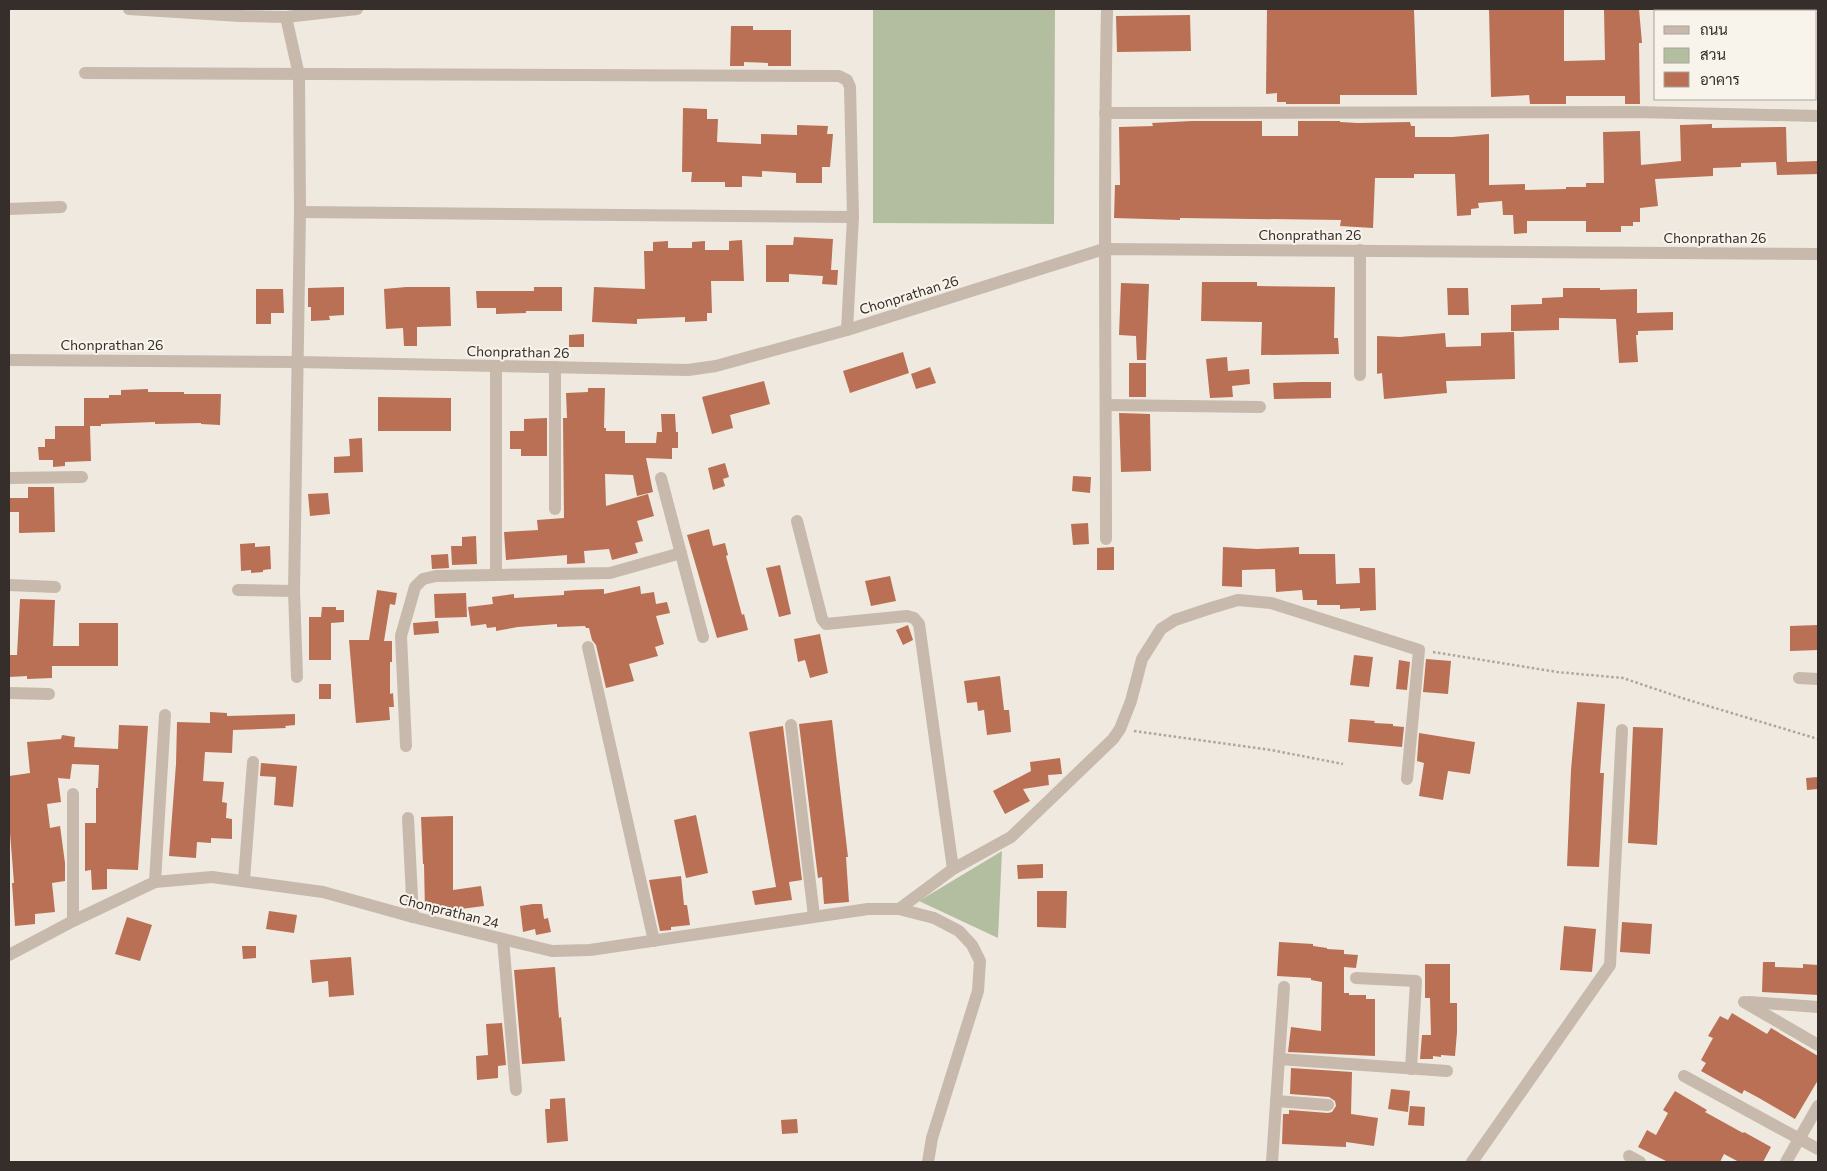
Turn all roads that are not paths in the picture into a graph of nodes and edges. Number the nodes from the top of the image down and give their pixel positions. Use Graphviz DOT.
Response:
graph roads {
  1 [pos="129,9"];
  2 [pos="357,9"];
  3 [pos="1108,9"];
  4 [pos="239,12"];
  5 [pos="286,17"];
  6 [pos="84,73"];
  7 [pos="299,75"];
  8 [pos="1105,113"];
  9 [pos="1818,116"];
  10 [pos="61,207"];
  11 [pos="9,209"];
  12 [pos="300,212"];
  13 [pos="853,217"];
  14 [pos="1104,249"];
  15 [pos="1360,250"];
  16 [pos="1818,254"];
  17 [pos="847,330"];
  18 [pos="9,360"];
  19 [pos="298,362"];
  20 [pos="496,366"];
  21 [pos="555,367"];
  22 [pos="1360,375"];
  23 [pos="1106,405"];
  24 [pos="1260,407"];
  25 [pos="82,477"];
  26 [pos="9,478"];
  27 [pos="661,478"];
  28 [pos="555,508"];
  29 [pos="797,521"];
  30 [pos="1106,539"];
  31 [pos="681,553"];
  32 [pos="496,574"];
  33 [pos="9,586"];
  34 [pos="55,587"];
  35 [pos="238,590"];
  36 [pos="294,591"];
  37 [pos="703,637"];
  38 [pos="588,647"];
  39 [pos="297,677"];
  40 [pos="1799,678"];
  41 [pos="1818,679"];
  42 [pos="9,693"];
  43 [pos="49,694"];
  44 [pos="165,715"];
  45 [pos="791,725"];
  46 [pos="1622,730"];
  47 [pos="406,746"];
  48 [pos="253,762"];
  49 [pos="1407,779"];
  50 [pos="73,794"];
  51 [pos="408,818"];
  52 [pos="953,869"];
  53 [pos="244,880"];
  54 [pos="155,882"];
  55 [pos="899,909"];
  56 [pos="814,916"];
  57 [pos="413,917"];
  58 [pos="73,921"];
  59 [pos="503,940"];
  60 [pos="654,941"];
  61 [pos="9,955"];
  62 [pos="1356,978"];
  63 [pos="1284,988"];
  64 [pos="1818,1007"];
  65 [pos="1818,1044"];
  66 [pos="1279,1059"];
  67 [pos="1411,1069"];
  68 [pos="1447,1071"];
  69 [pos="1684,1076"];
  70 [pos="516,1090"];
  71 [pos="1276,1101"];
  72 [pos="1328,1105"];
  73 [pos="1818,1106"];
  74 [pos="1800,1138"];
  75 [pos="1818,1149"];
  76 [pos="928,1162"];
  77 [pos="1272,1162"];
  78 [pos="1472,1162"];
  79 [pos="1786,1162"];
  1 -- 4 [label="street"];
  2 -- 5 [label="street"];
  3 -- 8 [label="street"];
  4 -- 5 [label="street"];
  5 -- 7 [label="street"];
  6 -- 7 [label="street"];
  7 -- 12 [label="street"];
  7 -- 13 [label="street"];
  8 -- 9 [label="street"];
  8 -- 14 [label="street"];
  10 -- 11 [label="street"];
  12 -- 13 [label="street"];
  12 -- 19 [label="street"];
  13 -- 17 [label="street"];
  14 -- 15 [label="street, Chonprathan 26"];
  14 -- 17 [label="street, Chonprathan 26"];
  14 -- 23 [label="street"];
  15 -- 16 [label="street, Chonprathan 26"];
  15 -- 22 [label="street"];
  17 -- 21 [label="street, Chonprathan 26"];
  18 -- 19 [label="street, Chonprathan 26"];
  19 -- 20 [label="street, Chonprathan 26"];
  19 -- 36 [label="street"];
  20 -- 21 [label="street, Chonprathan 26"];
  20 -- 32 [label="street"];
  21 -- 28 [label="street"];
  23 -- 24 [label="street"];
  23 -- 30 [label="street"];
  25 -- 26 [label="street"];
  27 -- 31 [label="street"];
  29 -- 52 [label="street"];
  31 -- 32 [label="street"];
  31 -- 37 [label="street"];
  32 -- 47 [label="street"];
  33 -- 34 [label="street"];
  35 -- 36 [label="street"];
  36 -- 39 [label="street"];
  38 -- 60 [label="street"];
  40 -- 41 [label="street"];
  42 -- 43 [label="street"];
  44 -- 54 [label="street"];
  45 -- 56 [label="street"];
  46 -- 78 [label="street"];
  48 -- 53 [label="street"];
  49 -- 52 [label="street"];
  50 -- 58 [label="street"];
  51 -- 57 [label="street"];
  52 -- 55 [label="street"];
  53 -- 54 [label="street, Chonprathan 24"];
  53 -- 57 [label="street, Chonprathan 24"];
  54 -- 58 [label="street, Chonprathan 24"];
  55 -- 56 [label="street, Chonprathan 24"];
  55 -- 76 [label="street, Chonprathan 24"];
  56 -- 60 [label="street, Chonprathan 24"];
  57 -- 59 [label="street, Chonprathan 24"];
  58 -- 61 [label="street, Chonprathan 24"];
  59 -- 60 [label="street, Chonprathan 24"];
  59 -- 70 [label="street"];
  62 -- 67 [label="street"];
  63 -- 66 [label="street"];
  64 -- 65 [label="street"];
  66 -- 67 [label="street"];
  66 -- 71 [label="street"];
  67 -- 68 [label="street"];
  69 -- 74 [label="street"];
  71 -- 72 [label="street"];
  71 -- 77 [label="street"];
  73 -- 74 [label="street"];
  74 -- 75 [label="street"];
  74 -- 79 [label="street"];
}
